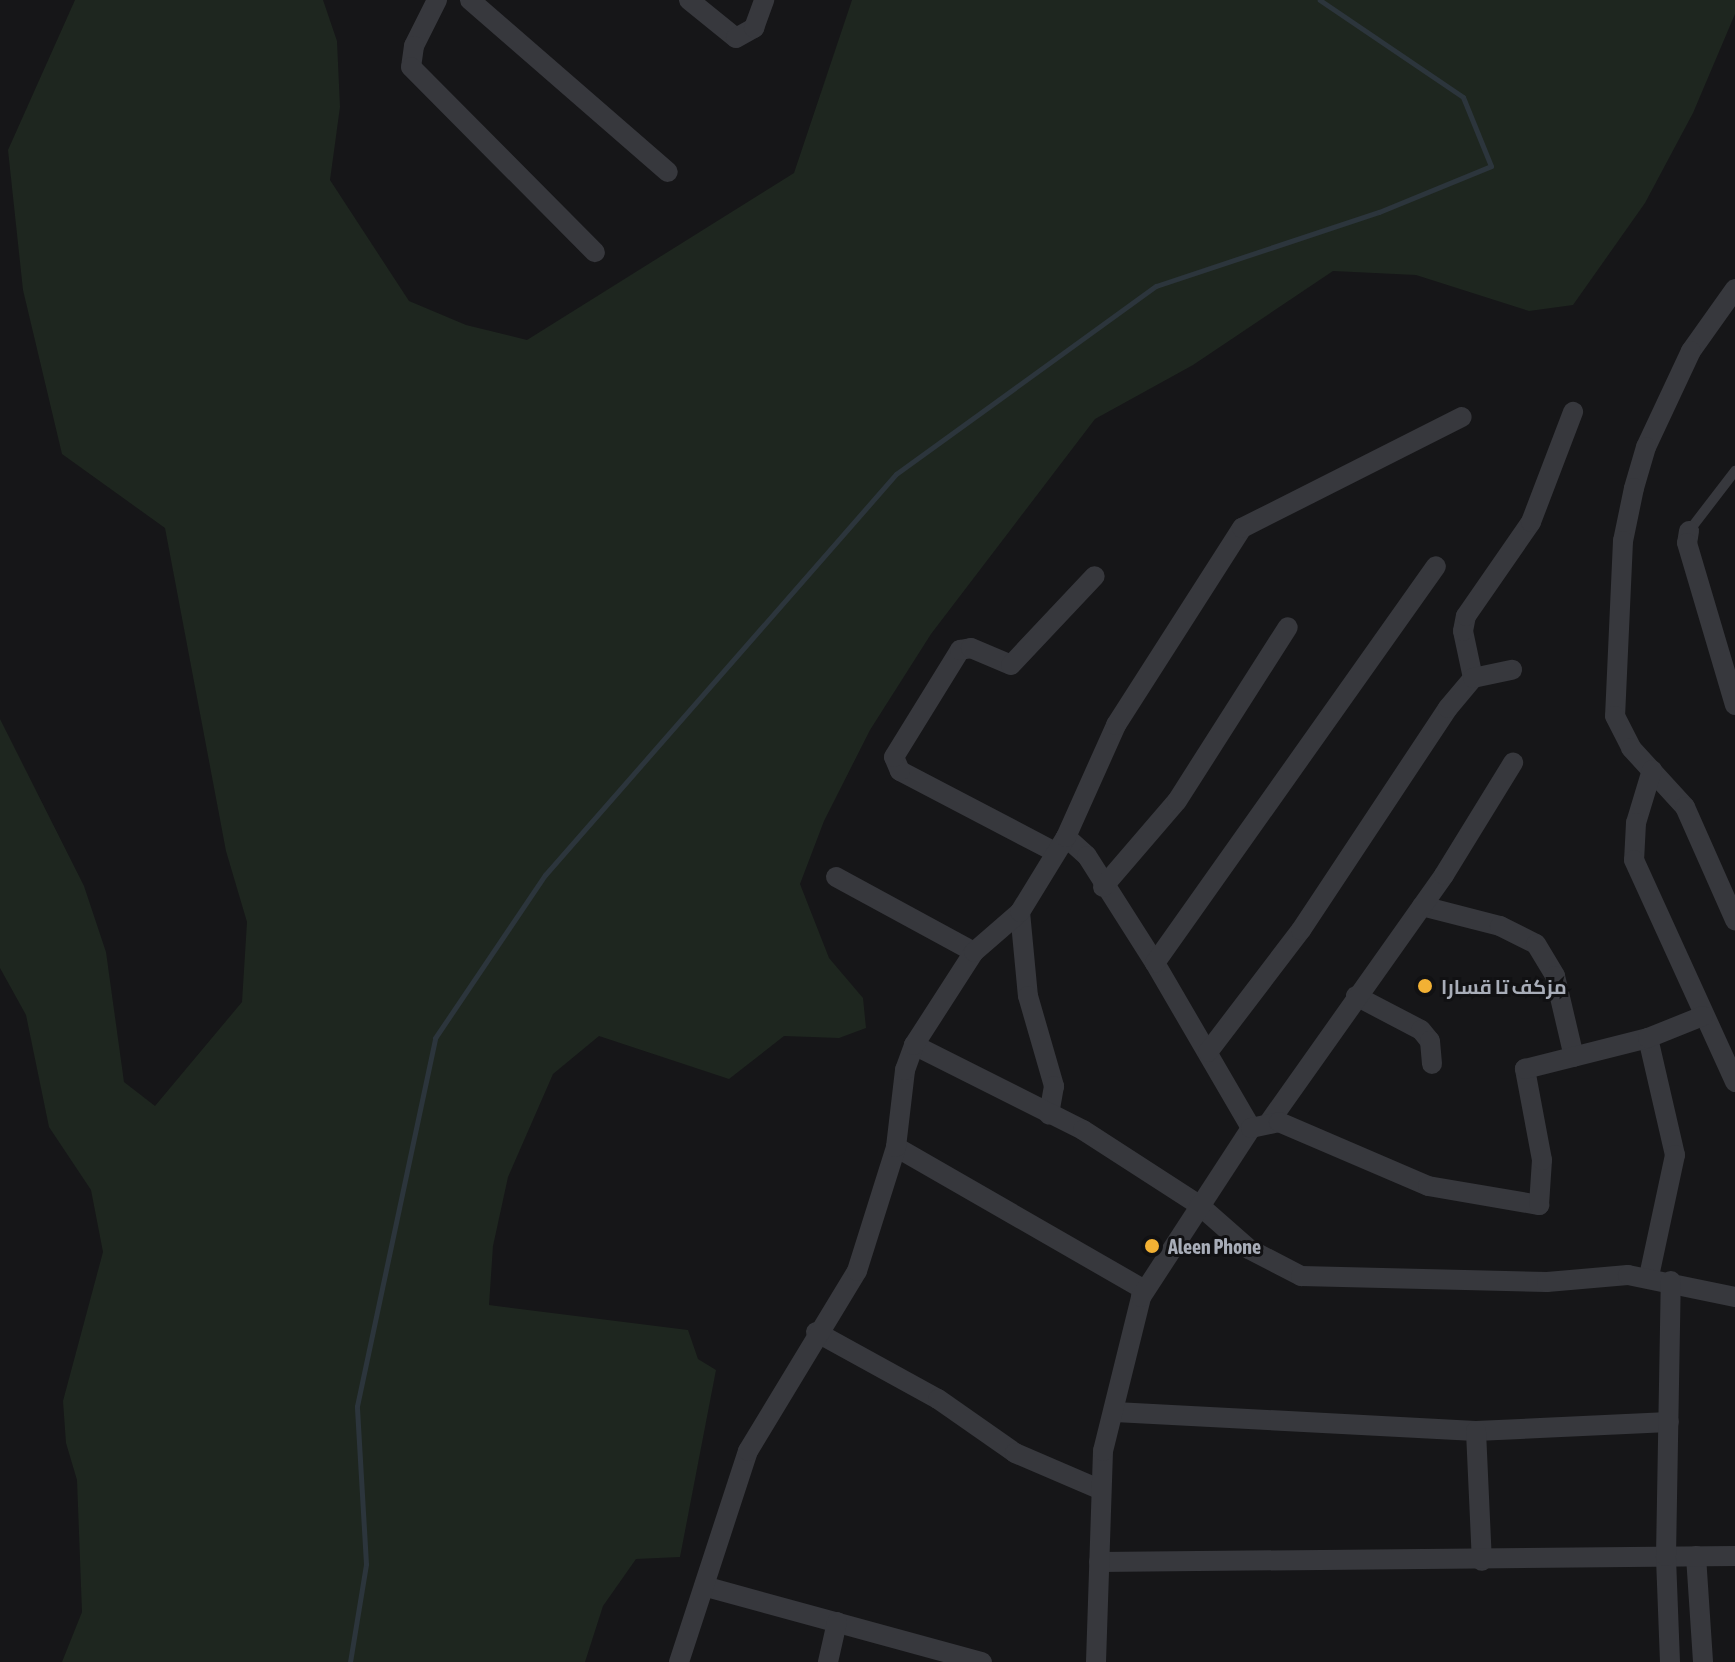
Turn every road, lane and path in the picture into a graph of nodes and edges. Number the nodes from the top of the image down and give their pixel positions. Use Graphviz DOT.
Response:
graph roads {
  1 [pos="437,0"];
  2 [pos="470,0"];
  3 [pos="689,0"];
  4 [pos="764,0"];
  5 [pos="668,172"];
  6 [pos="595,252"];
  7 [pos="1735,289"];
  8 [pos="1573,412"];
  9 [pos="1462,417"];
  10 [pos="1735,471"];
  11 [pos="1689,531"];
  12 [pos="1436,566"];
  13 [pos="1095,576"];
  14 [pos="1288,627"];
  15 [pos="1512,670"];
  16 [pos="1473,678"];
  17 [pos="1735,705"];
  18 [pos="1513,763"];
  19 [pos="1652,770"];
  20 [pos="1060,844"];
  21 [pos="836,877"];
  22 [pos="1103,887"];
  23 [pos="1422,906"];
  24 [pos="1020,912"];
  25 [pos="1735,920"];
  26 [pos="974,952"];
  27 [pos="1155,963"];
  28 [pos="1356,996"];
  29 [pos="1703,1016"];
  30 [pos="1648,1038"];
  31 [pos="914,1045"];
  32 [pos="1208,1052"];
  33 [pos="1574,1057"];
  34 [pos="1432,1064"];
  35 [pos="1735,1082"];
  36 [pos="1049,1115"];
  37 [pos="1260,1124"];
  38 [pos="896,1147"];
  39 [pos="1199,1205"];
  40 [pos="1649,1276"];
  41 [pos="1671,1281"];
  42 [pos="1145,1290"];
  43 [pos="1734,1292"];
  44 [pos="816,1332"];
  45 [pos="1115,1412"];
  46 [pos="1669,1422"];
  47 [pos="1476,1431"];
  48 [pos="1099,1489"];
  49 [pos="1666,1556"];
  50 [pos="1696,1556"];
  51 [pos="1735,1556"];
  52 [pos="1482,1561"];
  53 [pos="1099,1562"];
  54 [pos="707,1587"];
  55 [pos="837,1622"];
  56 [pos="957,1659"];
  57 [pos="679,1662"];
  58 [pos="828,1662"];
  59 [pos="982,1662"];
  60 [pos="1096,1662"];
  61 [pos="1670,1662"];
  62 [pos="1703,1662"];
  1 -- 6 [label="street"];
  2 -- 5 [label="street"];
  3 -- 4 [label="street"];
  7 -- 19 [label="street"];
  8 -- 16 [label="street"];
  9 -- 20 [label="street"];
  10 -- 11 [label="lane"];
  11 -- 17 [label="street"];
  12 -- 27 [label="street"];
  13 -- 20 [label="street"];
  14 -- 22 [label="street"];
  15 -- 16 [label="street"];
  16 -- 32 [label="street"];
  18 -- 23 [label="street"];
  19 -- 25 [label="street"];
  19 -- 29 [label="street"];
  20 -- 22 [label="street"];
  20 -- 24 [label="street"];
  21 -- 26 [label="street"];
  22 -- 27 [label="street"];
  23 -- 28 [label="street"];
  23 -- 33 [label="street"];
  24 -- 26 [label="street"];
  24 -- 36 [label="street"];
  26 -- 31 [label="street"];
  27 -- 32 [label="street"];
  28 -- 34 [label="street"];
  28 -- 37 [label="street"];
  29 -- 30 [label="street"];
  29 -- 35 [label="street"];
  30 -- 33 [label="street"];
  30 -- 40 [label="street"];
  31 -- 36 [label="street"];
  31 -- 38 [label="street"];
  32 -- 37 [label="street"];
  33 -- 37 [label="street"];
  36 -- 39 [label="street"];
  37 -- 39 [label="street"];
  38 -- 42 [label="street"];
  38 -- 44 [label="street"];
  39 -- 40 [label="street"];
  39 -- 42 [label="street"];
  40 -- 41 [label="street"];
  41 -- 43 [label="street"];
  41 -- 46 [label="street"];
  42 -- 45 [label="street"];
  44 -- 48 [label="street"];
  44 -- 54 [label="street"];
  45 -- 47 [label="street"];
  45 -- 48 [label="street"];
  46 -- 47 [label="street"];
  46 -- 49 [label="street"];
  47 -- 52 [label="street"];
  48 -- 53 [label="street"];
  49 -- 50 [label="street"];
  49 -- 52 [label="street"];
  49 -- 61 [label="street"];
  50 -- 51 [label="street"];
  50 -- 62 [label="street"];
  52 -- 53 [label="street"];
  53 -- 60 [label="street"];
  54 -- 55 [label="street"];
  54 -- 57 [label="street"];
  55 -- 56 [label="street"];
  55 -- 58 [label="street"];
  56 -- 59 [label="street"];
}
